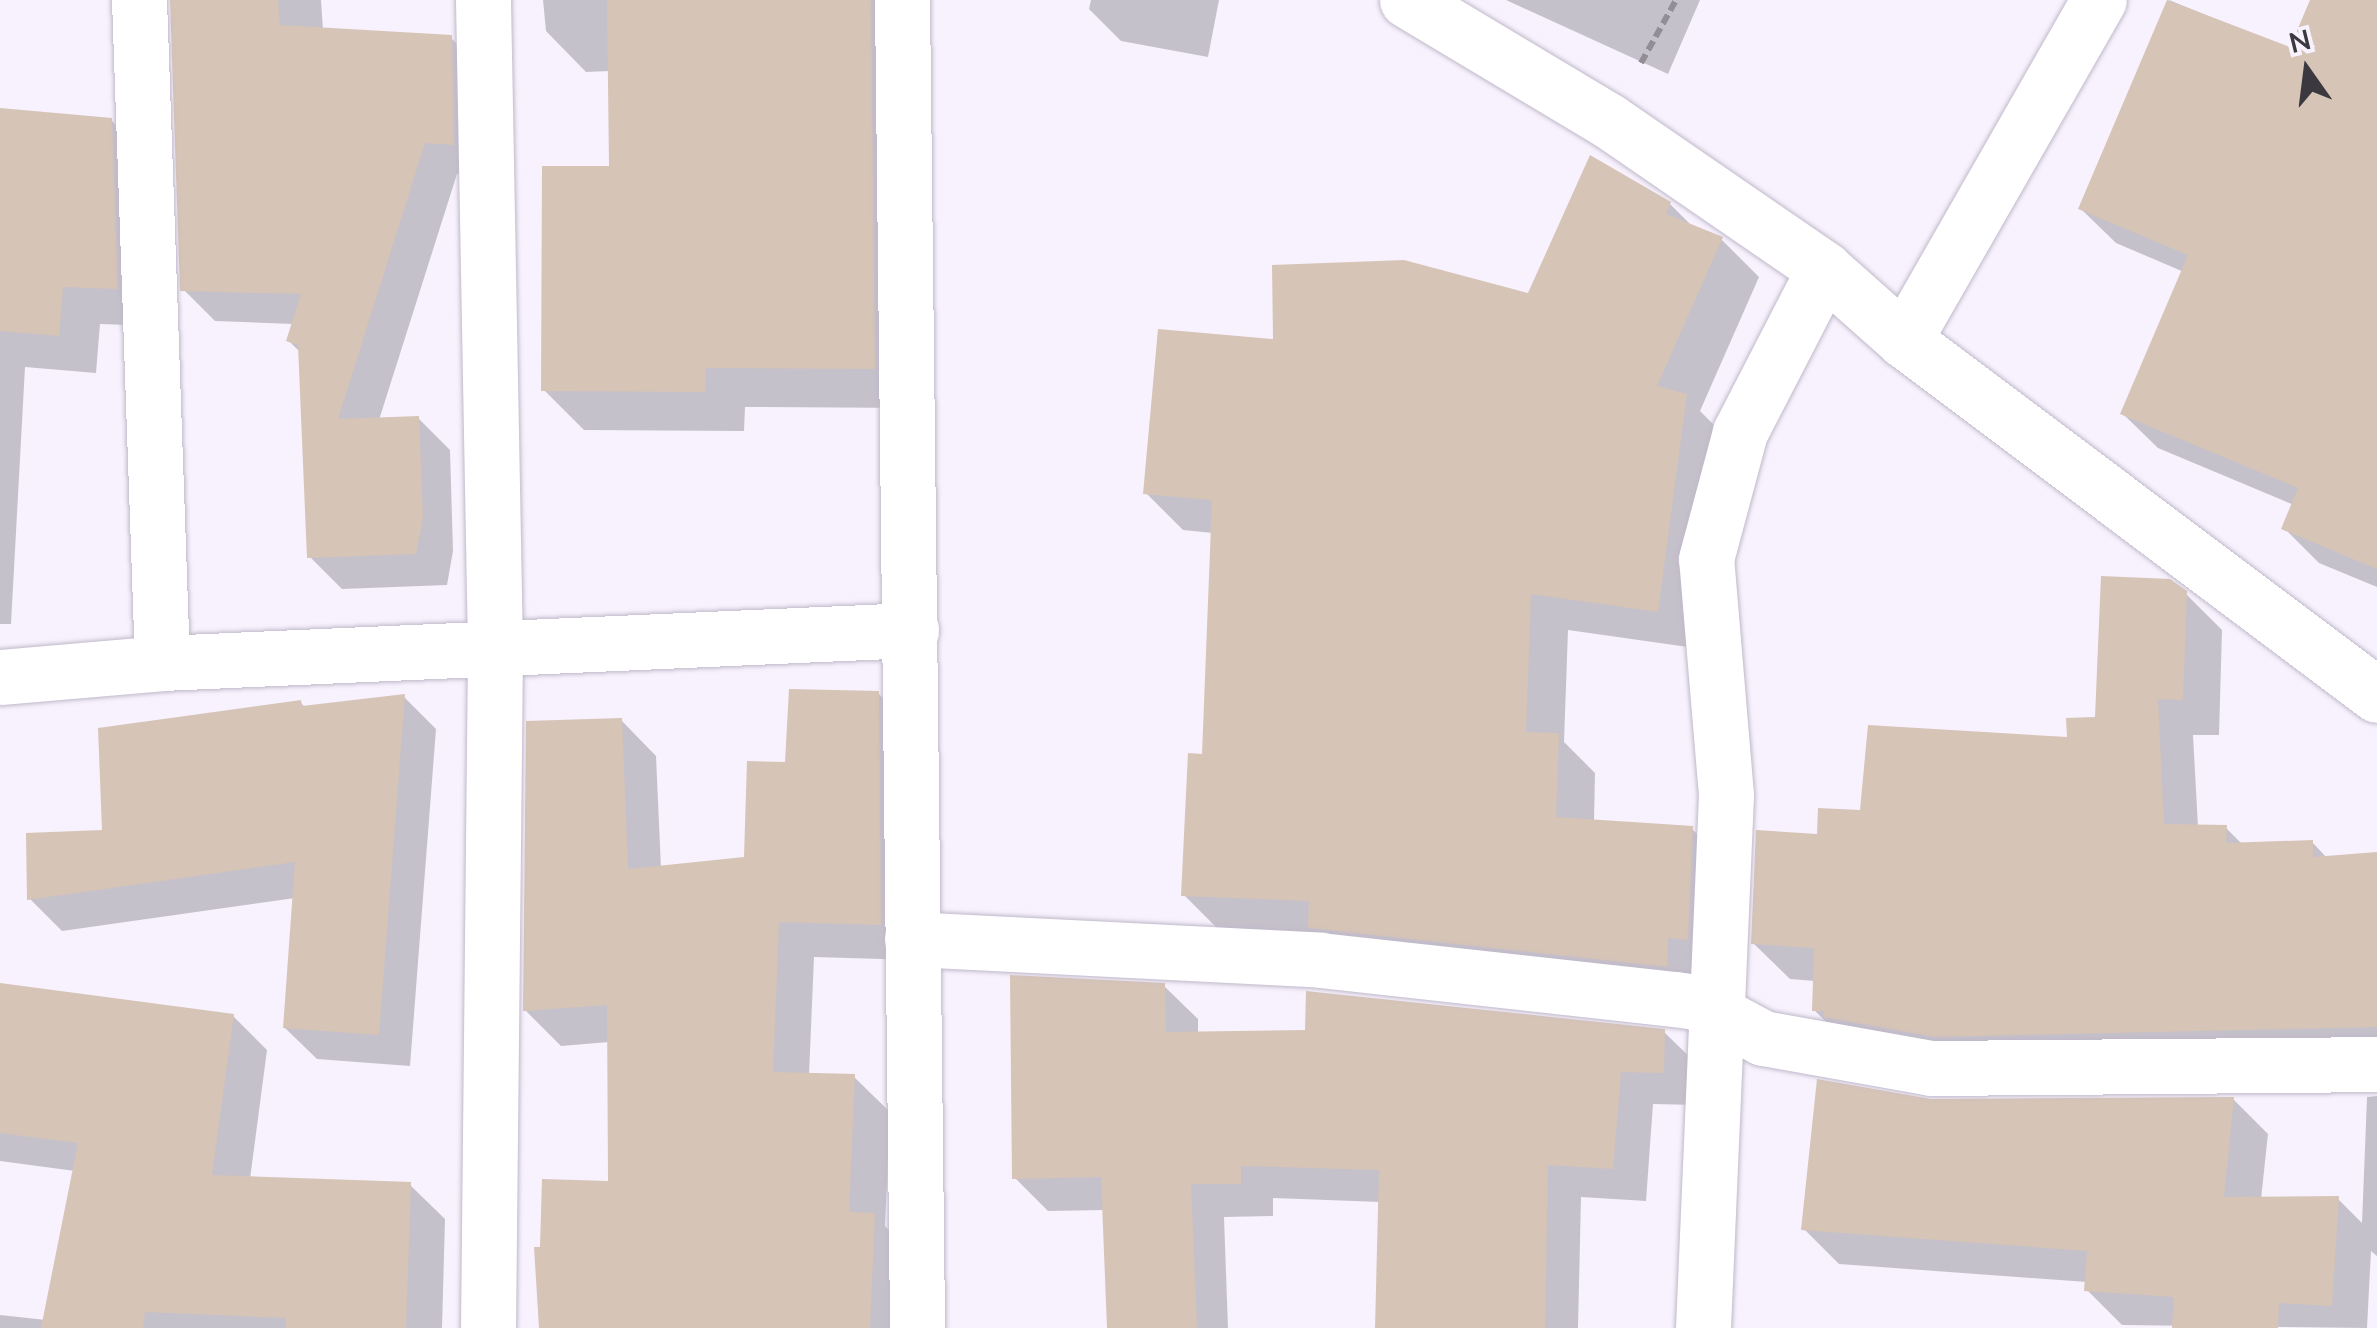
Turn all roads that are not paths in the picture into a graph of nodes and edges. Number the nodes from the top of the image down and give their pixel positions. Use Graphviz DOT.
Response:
graph roads {
  1 [pos="139,0"];
  2 [pos="483,0"];
  3 [pos="902,0"];
  4 [pos="1407,0"];
  5 [pos="2099,0"];
  6 [pos="1824,269"];
  7 [pos="1904,340"];
  8 [pos="911,630"];
  9 [pos="495,650"];
  10 [pos="162,663"];
  11 [pos="0,677"];
  12 [pos="2377,695"];
  13 [pos="912,939"];
  14 [pos="1718,1012"];
  15 [pos="2377,1064"];
  16 [pos="488,1328"];
  17 [pos="917,1328"];
  18 [pos="1703,1328"];
  1 -- 10 [label="street"];
  2 -- 9 [label="street"];
  3 -- 8 [label="street"];
  4 -- 6 [label="street"];
  5 -- 7 [label="street"];
  6 -- 7 [label="street"];
  6 -- 14 [label="street"];
  7 -- 12 [label="street"];
  8 -- 9 [label="street"];
  8 -- 13 [label="street"];
  9 -- 10 [label="street"];
  9 -- 16 [label="street"];
  10 -- 11 [label="street"];
  13 -- 14 [label="street"];
  13 -- 17 [label="street"];
  14 -- 15 [label="street"];
  14 -- 18 [label="street"];
}
